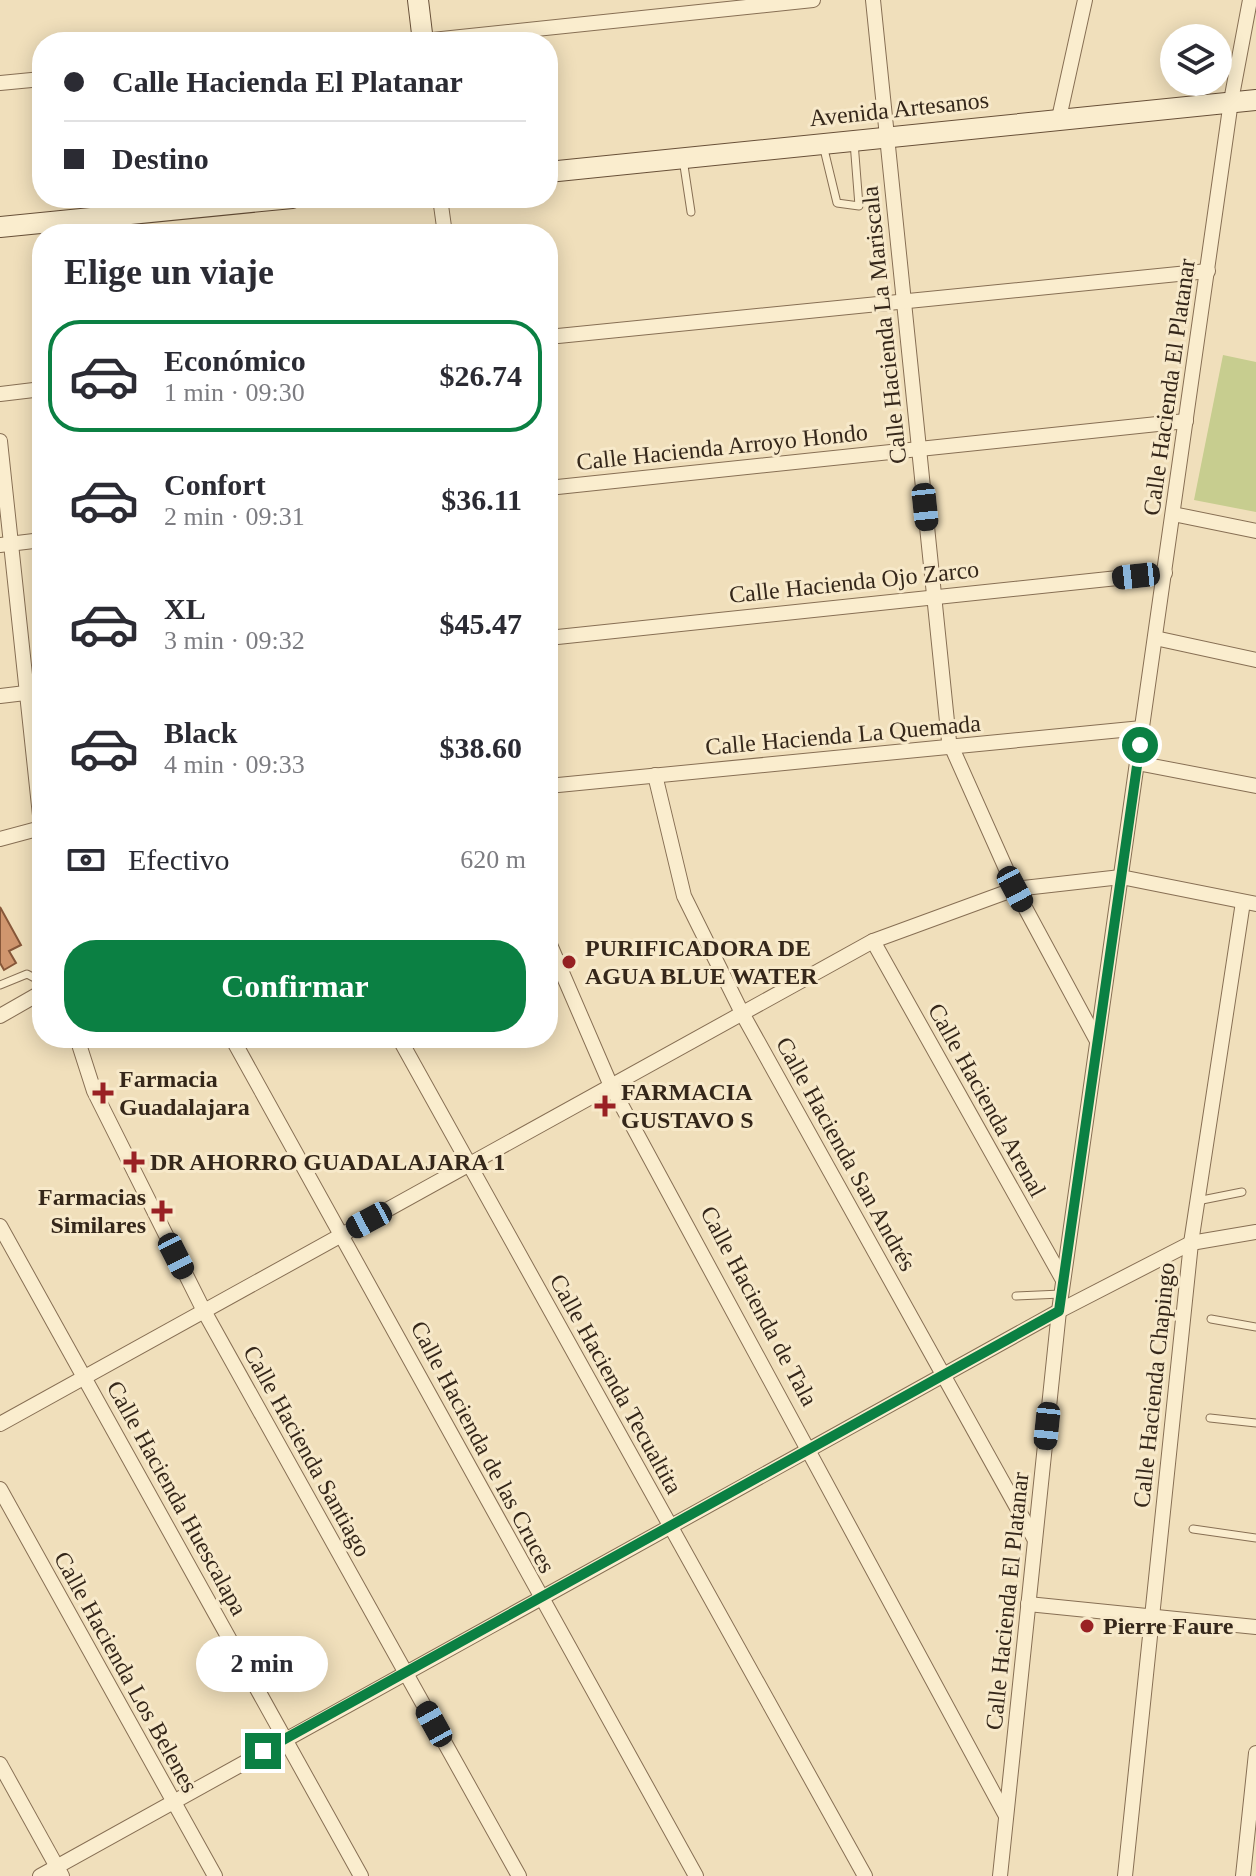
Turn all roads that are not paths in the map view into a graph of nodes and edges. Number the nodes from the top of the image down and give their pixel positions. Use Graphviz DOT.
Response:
graph roads {
  1 [pos="418,0"];
  2 [pos="813,0"];
  3 [pos="873,0"];
  4 [pos="1085,0"];
  5 [pos="1250,0"];
  6 [pos="421,32"];
  7 [pos="515,32"];
  8 [pos="32,80"];
  9 [pos="0,83"];
  10 [pos="1256,100"];
  11 [pos="1231,101"];
  12 [pos="1059,118"];
  13 [pos="887,136"];
  14 [pos="853,140"];
  15 [pos="822,143"];
  16 [pos="683,158"];
  17 [pos="558,171"];
  18 [pos="191,208"];
  19 [pos="691,212"];
  20 [pos="0,227"];
  21 [pos="1208,271"];
  22 [pos="904,303"];
  23 [pos="558,336"];
  24 [pos="32,390"];
  25 [pos="0,394"];
  26 [pos="1186,421"];
  27 [pos="0,441"];
  28 [pos="919,448"];
  29 [pos="558,487"];
  30 [pos="1173,514"];
  31 [pos="1256,531"];
  32 [pos="32,541"];
  33 [pos="5,544"];
  34 [pos="1165,573"];
  35 [pos="934,595"];
  36 [pos="558,637"];
  37 [pos="1155,638"];
  38 [pos="1256,660"];
  39 [pos="32,692"];
  40 [pos="26,693"];
  41 [pos="0,696"];
  42 [pos="1142,728"];
  43 [pos="32,747"];
  44 [pos="952,747"];
  45 [pos="1137,763"];
  46 [pos="655,775"];
  47 [pos="558,785"];
  48 [pos="1256,786"];
  49 [pos="32,830"];
  50 [pos="0,839"];
  51 [pos="1121,877"];
  52 [pos="1015,889"];
  53 [pos="1250,903"];
  54 [pos="873,941"];
  55 [pos="558,963"];
  56 [pos="32,977"];
  57 [pos="0,985"];
  58 [pos="32,998"];
  59 [pos="742,1013"];
  60 [pos="0,1016"];
  61 [pos="1097,1042"];
  62 [pos="80,1048"];
  63 [pos="238,1048"];
  64 [pos="405,1048"];
  65 [pos="611,1086"];
  66 [pos="470,1166"];
  67 [pos="1242,1192"];
  68 [pos="1197,1201"];
  69 [pos="0,1226"];
  70 [pos="1256,1232"];
  71 [pos="343,1234"];
  72 [pos="1191,1243"];
  73 [pos="1062,1287"];
  74 [pos="1016,1296"];
  75 [pos="204,1311"];
  76 [pos="1059,1311"];
  77 [pos="1211,1319"];
  78 [pos="1256,1327"];
  79 [pos="944,1376"];
  80 [pos="84,1377"];
  81 [pos="1210,1418"];
  82 [pos="1256,1423"];
  83 [pos="0,1424"];
  84 [pos="808,1450"];
  85 [pos="0,1489"];
  86 [pos="671,1529"];
  87 [pos="1193,1529"];
  88 [pos="1256,1538"];
  89 [pos="1035,1541"];
  90 [pos="541,1600"];
  91 [pos="1028,1604"];
  92 [pos="1152,1616"];
  93 [pos="1256,1627"];
  94 [pos="406,1673"];
  95 [pos="286,1738"];
  96 [pos="1256,1762"];
  97 [pos="0,1764"];
  98 [pos="172,1800"];
  99 [pos="1006,1816"];
  100 [pos="59,1871"];
  101 [pos="1001,1871"];
  102 [pos="40,1876"];
  103 [pos="215,1876"];
  104 [pos="361,1876"];
  105 [pos="519,1876"];
  106 [pos="696,1876"];
  107 [pos="865,1876"];
  108 [pos="984,1876"];
  109 [pos="1125,1876"];
  110 [pos="1243,1876"];
  1 -- 6 [label="main road"];
  2 -- 7 [label="street"];
  3 -- 13 [label="street, Calle Hacienda La Mariscala"];
  4 -- 12 [label="street"];
  5 -- 11 [label="street, Calle Hacienda El Platanar"];
  8 -- 9 [label="street"];
  10 -- 11 [label="main road, Avenida Artesanos"];
  11 -- 12 [label="main road, Avenida Artesanos"];
  11 -- 21 [label="street, Calle Hacienda El Platanar"];
  12 -- 13 [label="main road, Avenida Artesanos"];
  13 -- 14 [label="main road, Avenida Artesanos"];
  13 -- 22 [label="street, Calle Hacienda La Mariscala"];
  14 -- 15 [label="main road, Avenida Artesanos"];
  14 -- 15 [label="lane"];
  15 -- 16 [label="main road, Avenida Artesanos"];
  16 -- 17 [label="main road, Avenida Artesanos"];
  16 -- 19 [label="lane"];
  18 -- 20 [label="main road"];
  21 -- 22 [label="street"];
  21 -- 26 [label="street, Calle Hacienda El Platanar"];
  22 -- 23 [label="street"];
  22 -- 28 [label="street, Calle Hacienda La Mariscala"];
  24 -- 25 [label="street"];
  26 -- 28 [label="street, Calle Hacienda Arroyo Hondo"];
  26 -- 30 [label="street, Calle Hacienda El Platanar"];
  27 -- 33 [label="street"];
  28 -- 29 [label="street, Calle Hacienda Arroyo Hondo"];
  28 -- 35 [label="street, Calle Hacienda La Mariscala"];
  30 -- 31 [label="street"];
  30 -- 34 [label="street, Calle Hacienda El Platanar"];
  32 -- 33 [label="street"];
  33 -- 40 [label="street"];
  34 -- 35 [label="street, Calle Hacienda Ojo Zarco"];
  34 -- 37 [label="street, Calle Hacienda El Platanar"];
  35 -- 36 [label="street, Calle Hacienda Ojo Zarco"];
  35 -- 44 [label="street, Calle Hacienda La Mariscala"];
  37 -- 38 [label="street"];
  37 -- 42 [label="street, Calle Hacienda El Platanar"];
  39 -- 40 [label="street"];
  40 -- 41 [label="street"];
  40 -- 43 [label="street"];
  42 -- 44 [label="street, Calle Hacienda La Quemada"];
  42 -- 45 [label="street, Calle Hacienda El Platanar"];
  44 -- 46 [label="street, Calle Hacienda La Quemada"];
  44 -- 52 [label="street, Calle Hacienda La Mariscala"];
  45 -- 48 [label="street"];
  45 -- 51 [label="street, Calle Hacienda El Platanar"];
  46 -- 47 [label="street, Calle Hacienda La Quemada"];
  46 -- 59 [label="street, Calle Hacienda San Andrés"];
  49 -- 50 [label="street"];
  51 -- 52 [label="street"];
  51 -- 53 [label="street"];
  51 -- 61 [label="street, Calle Hacienda El Platanar"];
  52 -- 54 [label="street"];
  52 -- 61 [label="street, Calle Hacienda La Mariscala"];
  53 -- 68 [label="street, Calle Hacienda Chapingo"];
  54 -- 59 [label="street"];
  54 -- 73 [label="street, Calle Hacienda Arenal"];
  55 -- 65 [label="street, Calle Hacienda de Tala"];
  56 -- 57 [label="lane"];
  58 -- 60 [label="street"];
  59 -- 65 [label="street"];
  59 -- 79 [label="street, Calle Hacienda San Andrés"];
  61 -- 73 [label="street, Calle Hacienda El Platanar"];
  62 -- 75 [label="street, Calle Hacienda Santiago"];
  63 -- 71 [label="street, Calle Hacienda de las Cruces"];
  64 -- 66 [label="street, Calle Hacienda Tecualtita"];
  65 -- 66 [label="street"];
  65 -- 84 [label="street, Calle Hacienda de Tala"];
  66 -- 71 [label="street"];
  66 -- 86 [label="street, Calle Hacienda Tecualtita"];
  67 -- 68 [label="lane"];
  68 -- 72 [label="street, Calle Hacienda Chapingo"];
  69 -- 80 [label="street, Calle Hacienda Huescalapa"];
  70 -- 72 [label="street"];
  71 -- 75 [label="street"];
  71 -- 90 [label="street, Calle Hacienda de las Cruces"];
  72 -- 76 [label="street"];
  72 -- 92 [label="street, Calle Hacienda Chapingo"];
  73 -- 74 [label="lane"];
  73 -- 76 [label="street, Calle Hacienda El Platanar"];
  75 -- 80 [label="street"];
  75 -- 94 [label="street, Calle Hacienda Santiago"];
  76 -- 79 [label="street"];
  76 -- 89 [label="street, Calle Hacienda El Platanar"];
  77 -- 78 [label="lane"];
  79 -- 84 [label="street"];
  79 -- 89 [label="street, Calle Hacienda San Andrés"];
  80 -- 83 [label="street"];
  80 -- 95 [label="street, Calle Hacienda Huescalapa"];
  81 -- 82 [label="lane"];
  84 -- 86 [label="street"];
  84 -- 99 [label="street, Calle Hacienda de Tala"];
  85 -- 98 [label="street, Calle Hacienda Los Belenes"];
  86 -- 90 [label="street"];
  86 -- 107 [label="street, Calle Hacienda Tecualtita"];
  87 -- 88 [label="lane"];
  89 -- 91 [label="street, Calle Hacienda El Platanar"];
  90 -- 94 [label="street"];
  90 -- 106 [label="street, Calle Hacienda de las Cruces"];
  91 -- 92 [label="street"];
  91 -- 99 [label="street, Calle Hacienda El Platanar"];
  92 -- 93 [label="street"];
  92 -- 109 [label="street, Calle Hacienda Chapingo"];
  94 -- 95 [label="street"];
  94 -- 105 [label="street, Calle Hacienda Santiago"];
  95 -- 98 [label="street"];
  95 -- 104 [label="street, Calle Hacienda Huescalapa"];
  96 -- 110 [label="street"];
  97 -- 100 [label="street"];
  98 -- 100 [label="street"];
  98 -- 103 [label="street, Calle Hacienda Los Belenes"];
  99 -- 101 [label="street, Calle Hacienda El Platanar"];
  100 -- 102 [label="street"];
  101 -- 108 [label="street"];
}
